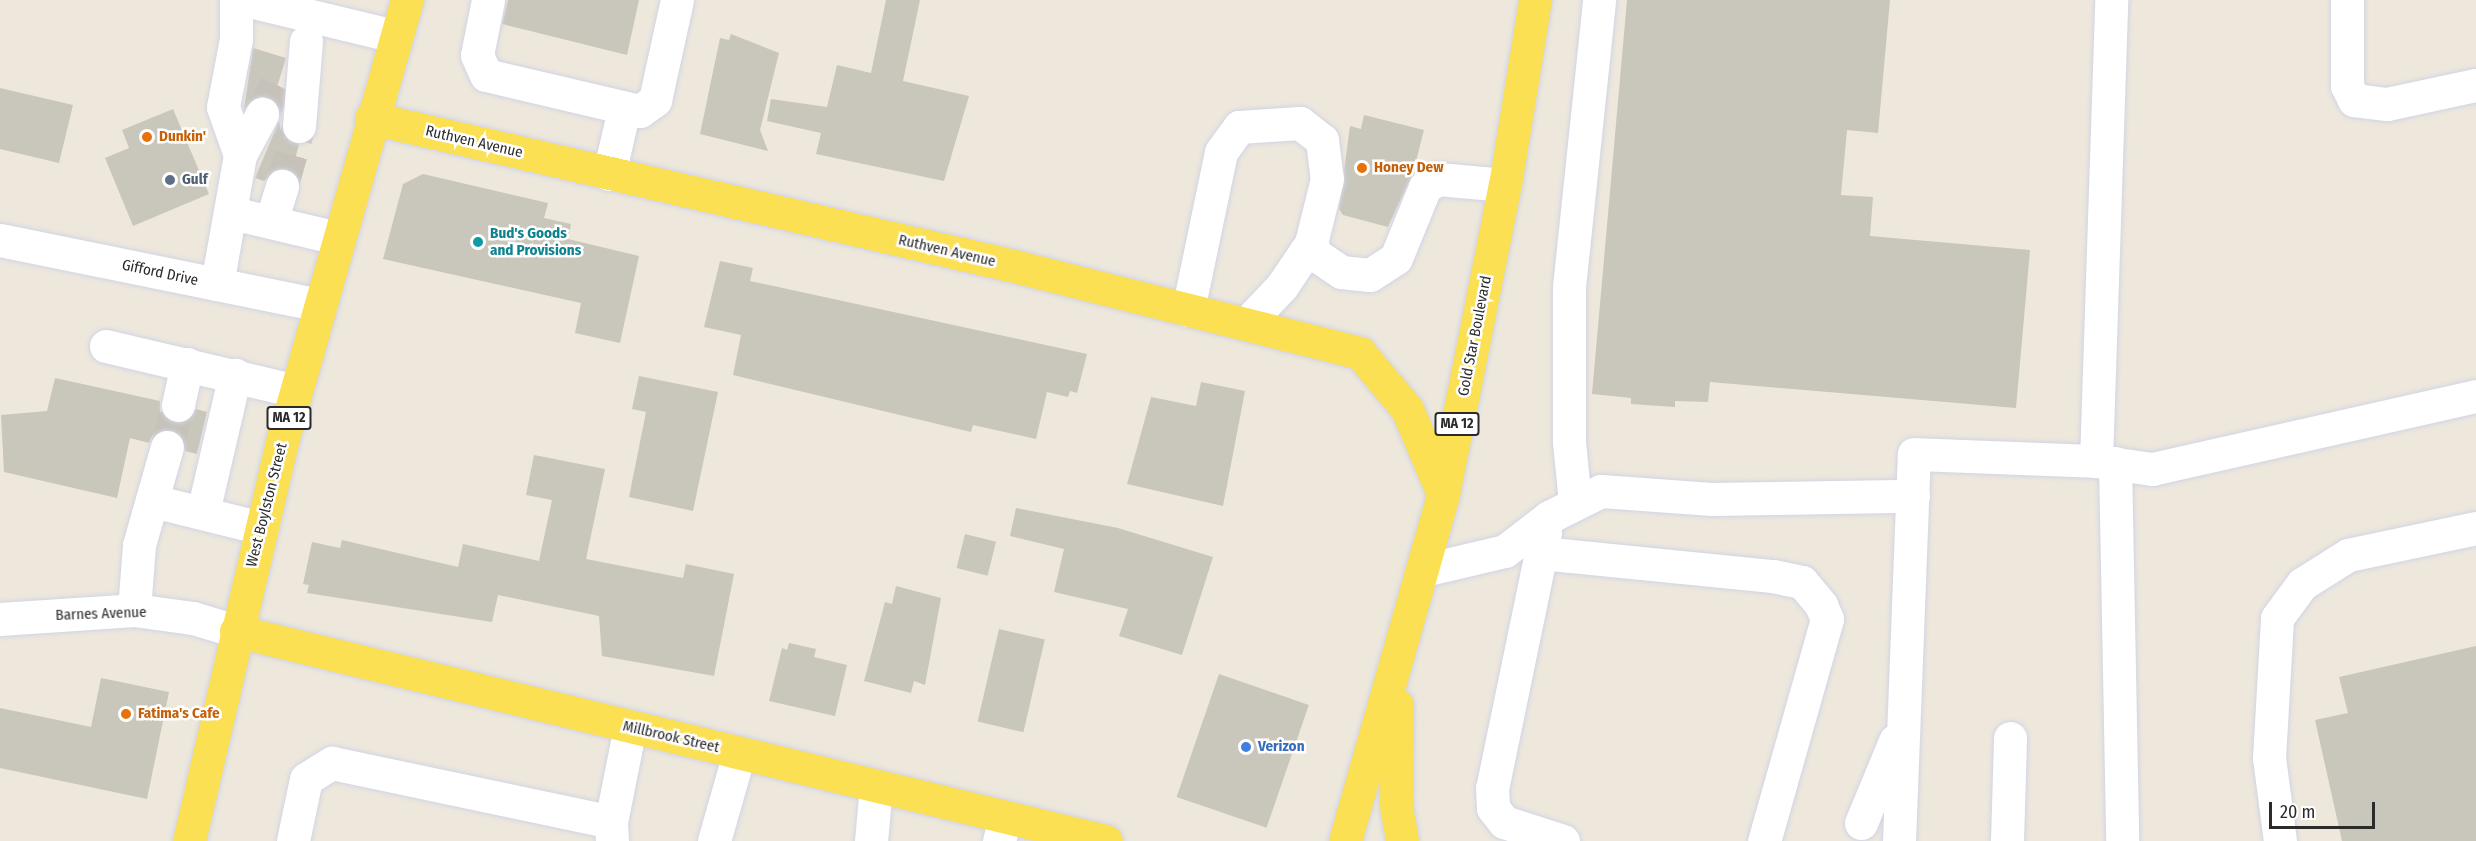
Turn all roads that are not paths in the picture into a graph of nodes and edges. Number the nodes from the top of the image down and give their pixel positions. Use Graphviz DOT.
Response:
graph roads {
  1 [pos="236,0"];
  2 [pos="245,0"];
  3 [pos="407,0"];
  4 [pos="488,0"];
  5 [pos="677,0"];
  6 [pos="1535,0"];
  7 [pos="1599,0"];
  8 [pos="2111,0"];
  9 [pos="2347,0"];
  10 [pos="310,28"];
  11 [pos="395,36"];
  12 [pos="281,74"];
  13 [pos="2476,85"];
  14 [pos="632,110"];
  15 [pos="261,114"];
  16 [pos="371,118"];
  17 [pos="299,126"];
  18 [pos="240,155"];
  19 [pos="609,174"];
  20 [pos="1505,185"];
  21 [pos="282,186"];
  22 [pos="232,213"];
  23 [pos="271,222"];
  24 [pos="338,238"];
  25 [pos="0,240"];
  26 [pos="1311,243"];
  27 [pos="217,284"];
  28 [pos="320,305"];
  29 [pos="1188,310"];
  30 [pos="1246,324"];
  31 [pos="106,346"];
  32 [pos="187,364"];
  33 [pos="235,375"];
  34 [pos="296,391"];
  35 [pos="2476,396"];
  36 [pos="178,405"];
  37 [pos="167,447"];
  38 [pos="2105,462"];
  39 [pos="1443,494"];
  40 [pos="1913,496"];
  41 [pos="153,501"];
  42 [pos="1562,509"];
  43 [pos="203,512"];
  44 [pos="262,528"];
  45 [pos="2476,528"];
  46 [pos="1541,553"];
  47 [pos="1424,570"];
  48 [pos="134,610"];
  49 [pos="0,619"];
  50 [pos="236,631"];
  51 [pos="1398,665"];
  52 [pos="1904,720"];
  53 [pos="630,727"];
  54 [pos="2010,738"];
  55 [pos="739,753"];
  56 [pos="876,786"];
  57 [pos="1861,823"];
  58 [pos="1002,829"];
  59 [pos="612,832"];
  60 [pos="189,841"];
  61 [pos="293,841"];
  62 [pos="714,841"];
  63 [pos="871,841"];
  64 [pos="1106,841"];
  65 [pos="1345,841"];
  66 [pos="1402,841"];
  67 [pos="1563,841"];
  68 [pos="1764,841"];
  69 [pos="1899,841"];
  70 [pos="2007,841"];
  71 [pos="2122,841"];
  72 [pos="2280,841"];
  1 -- 18 [label="street"];
  2 -- 10 [label="street"];
  3 -- 11 [label="main road, West Boylston Street / MA 12"];
  4 -- 14 [label="street"];
  5 -- 14 [label="street"];
  6 -- 20 [label="main road, Gold Star Boulevard / MA 12"];
  7 -- 42 [label="street"];
  8 -- 38 [label="street"];
  9 -- 13 [label="street"];
  10 -- 11 [label="street"];
  10 -- 12 [label="street"];
  10 -- 17 [label="street"];
  11 -- 16 [label="main road, West Boylston Street / MA 12"];
  14 -- 19 [label="street"];
  15 -- 18 [label="street"];
  16 -- 19 [label="main road, Ruthven Avenue"];
  16 -- 24 [label="main road, West Boylston Street / MA 12"];
  18 -- 22 [label="street"];
  19 -- 29 [label="main road, Ruthven Avenue"];
  20 -- 26 [label="street"];
  20 -- 39 [label="main road, Gold Star Boulevard / MA 12"];
  21 -- 23 [label="street"];
  22 -- 23 [label="street"];
  22 -- 27 [label="street"];
  23 -- 24 [label="street"];
  24 -- 28 [label="main road, West Boylston Street / MA 12"];
  25 -- 27 [label="street, Gifford Drive"];
  26 -- 29 [label="street"];
  26 -- 30 [label="street"];
  27 -- 28 [label="street, Gifford Drive"];
  28 -- 34 [label="main road, West Boylston Street / MA 12"];
  29 -- 30 [label="main road, Ruthven Avenue"];
  30 -- 39 [label="main road, Ruthven Avenue"];
  31 -- 32 [label="street"];
  32 -- 33 [label="street"];
  32 -- 36 [label="street"];
  33 -- 34 [label="street"];
  33 -- 43 [label="street"];
  34 -- 44 [label="main road, West Boylston Street / MA 12"];
  35 -- 38 [label="street"];
  37 -- 41 [label="street"];
  38 -- 40 [label="street"];
  38 -- 71 [label="street"];
  39 -- 47 [label="main road, Gold Star Boulevard / MA 12"];
  40 -- 42 [label="street"];
  40 -- 52 [label="street"];
  41 -- 43 [label="street"];
  41 -- 48 [label="street"];
  42 -- 46 [label="street"];
  42 -- 47 [label="street"];
  43 -- 44 [label="street"];
  44 -- 50 [label="main road, West Boylston Street / MA 12"];
  45 -- 72 [label="street"];
  46 -- 67 [label="street"];
  46 -- 68 [label="street"];
  47 -- 51 [label="main road, Gold Star Boulevard / MA 12"];
  48 -- 49 [label="street, Barnes Avenue"];
  48 -- 50 [label="street, Barnes Avenue"];
  50 -- 53 [label="main road, Millbrook Street"];
  50 -- 60 [label="main road, West Boylston Street / MA 12"];
  51 -- 65 [label="main road, Gold Star Boulevard / MA 12"];
  51 -- 66 [label="main road"];
  52 -- 57 [label="street"];
  52 -- 69 [label="street"];
  53 -- 55 [label="main road, Millbrook Street"];
  53 -- 59 [label="street"];
  54 -- 70 [label="street"];
  55 -- 56 [label="main road, Millbrook Street"];
  55 -- 62 [label="street"];
  56 -- 58 [label="main road, Millbrook Street"];
  56 -- 63 [label="street"];
  58 -- 64 [label="main road, Millbrook Street"];
  59 -- 61 [label="street"];
}
